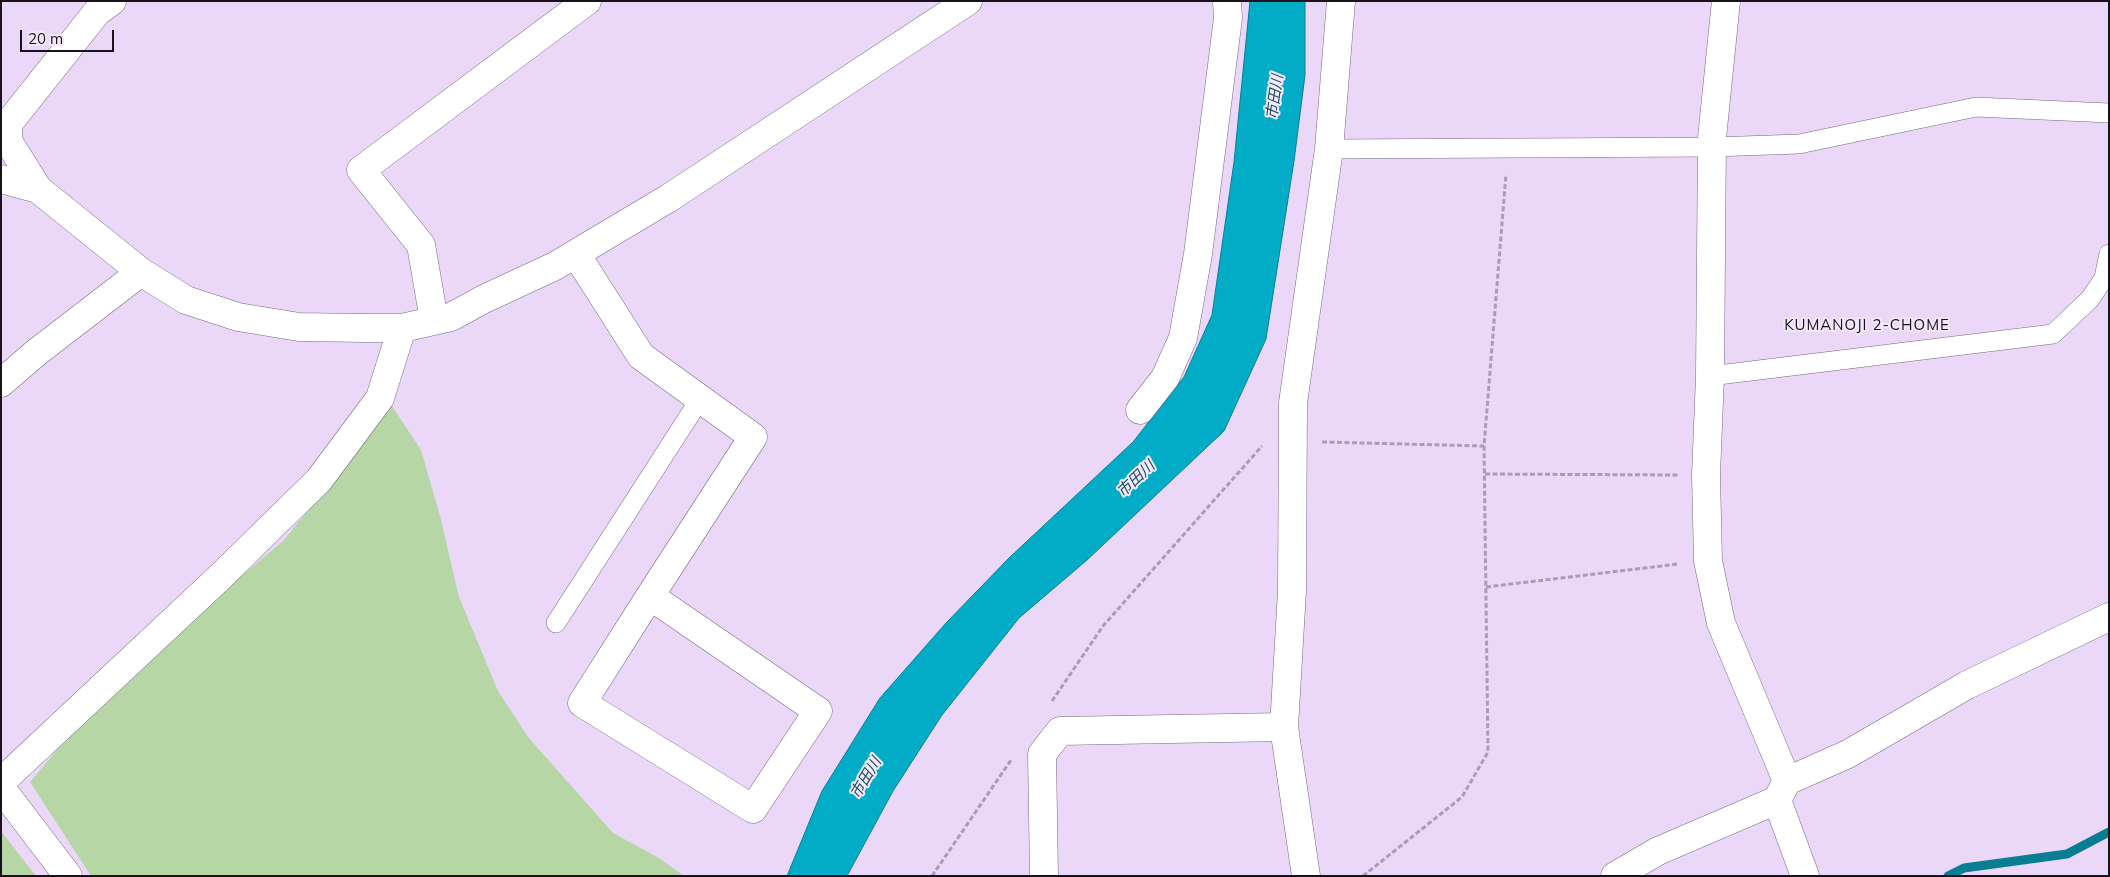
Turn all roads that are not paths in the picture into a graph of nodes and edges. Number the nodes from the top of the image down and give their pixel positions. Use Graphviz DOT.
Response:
graph roads {
  1 [pos="112,1"];
  2 [pos="587,1"];
  3 [pos="968,1"];
  4 [pos="1227,1"];
  5 [pos="1341,1"];
  6 [pos="1726,1"];
  7 [pos="2109,113"];
  8 [pos="1713,147"];
  9 [pos="1329,149"];
  10 [pos="1,179"];
  11 [pos="38,189"];
  12 [pos="576,254"];
  13 [pos="2109,254"];
  14 [pos="141,272"];
  15 [pos="434,320"];
  16 [pos="402,328"];
  17 [pos="1710,376"];
  18 [pos="1,383"];
  19 [pos="700,399"];
  20 [pos="1140,410"];
  21 [pos="650,596"];
  22 [pos="2109,617"];
  23 [pos="556,623"];
  24 [pos="1284,727"];
  25 [pos="1,782"];
  26 [pos="1,788"];
  27 [pos="1782,790"];
  28 [pos="68,876"];
  29 [pos="1044,876"];
  30 [pos="1306,876"];
  31 [pos="1616,876"];
  32 [pos="1806,876"];
  1 -- 11 [label="street"];
  2 -- 15 [label="street"];
  3 -- 12 [label="street"];
  4 -- 20 [label="street"];
  5 -- 9 [label="street"];
  6 -- 8 [label="street"];
  7 -- 8 [label="lane"];
  8 -- 9 [label="lane"];
  8 -- 17 [label="street"];
  9 -- 24 [label="street"];
  10 -- 11 [label="street"];
  11 -- 14 [label="street"];
  12 -- 15 [label="street"];
  12 -- 19 [label="street"];
  13 -- 17 [label="lane"];
  14 -- 16 [label="street"];
  14 -- 18 [label="street"];
  15 -- 16 [label="street"];
  16 -- 25 [label="street"];
  17 -- 27 [label="street"];
  19 -- 21 [label="street"];
  19 -- 23 [label="lane"];
  21 -- 21 [label="street"];
  22 -- 27 [label="street"];
  24 -- 29 [label="street"];
  24 -- 30 [label="street"];
  26 -- 28 [label="street"];
  27 -- 31 [label="street"];
  27 -- 32 [label="street"];
}
